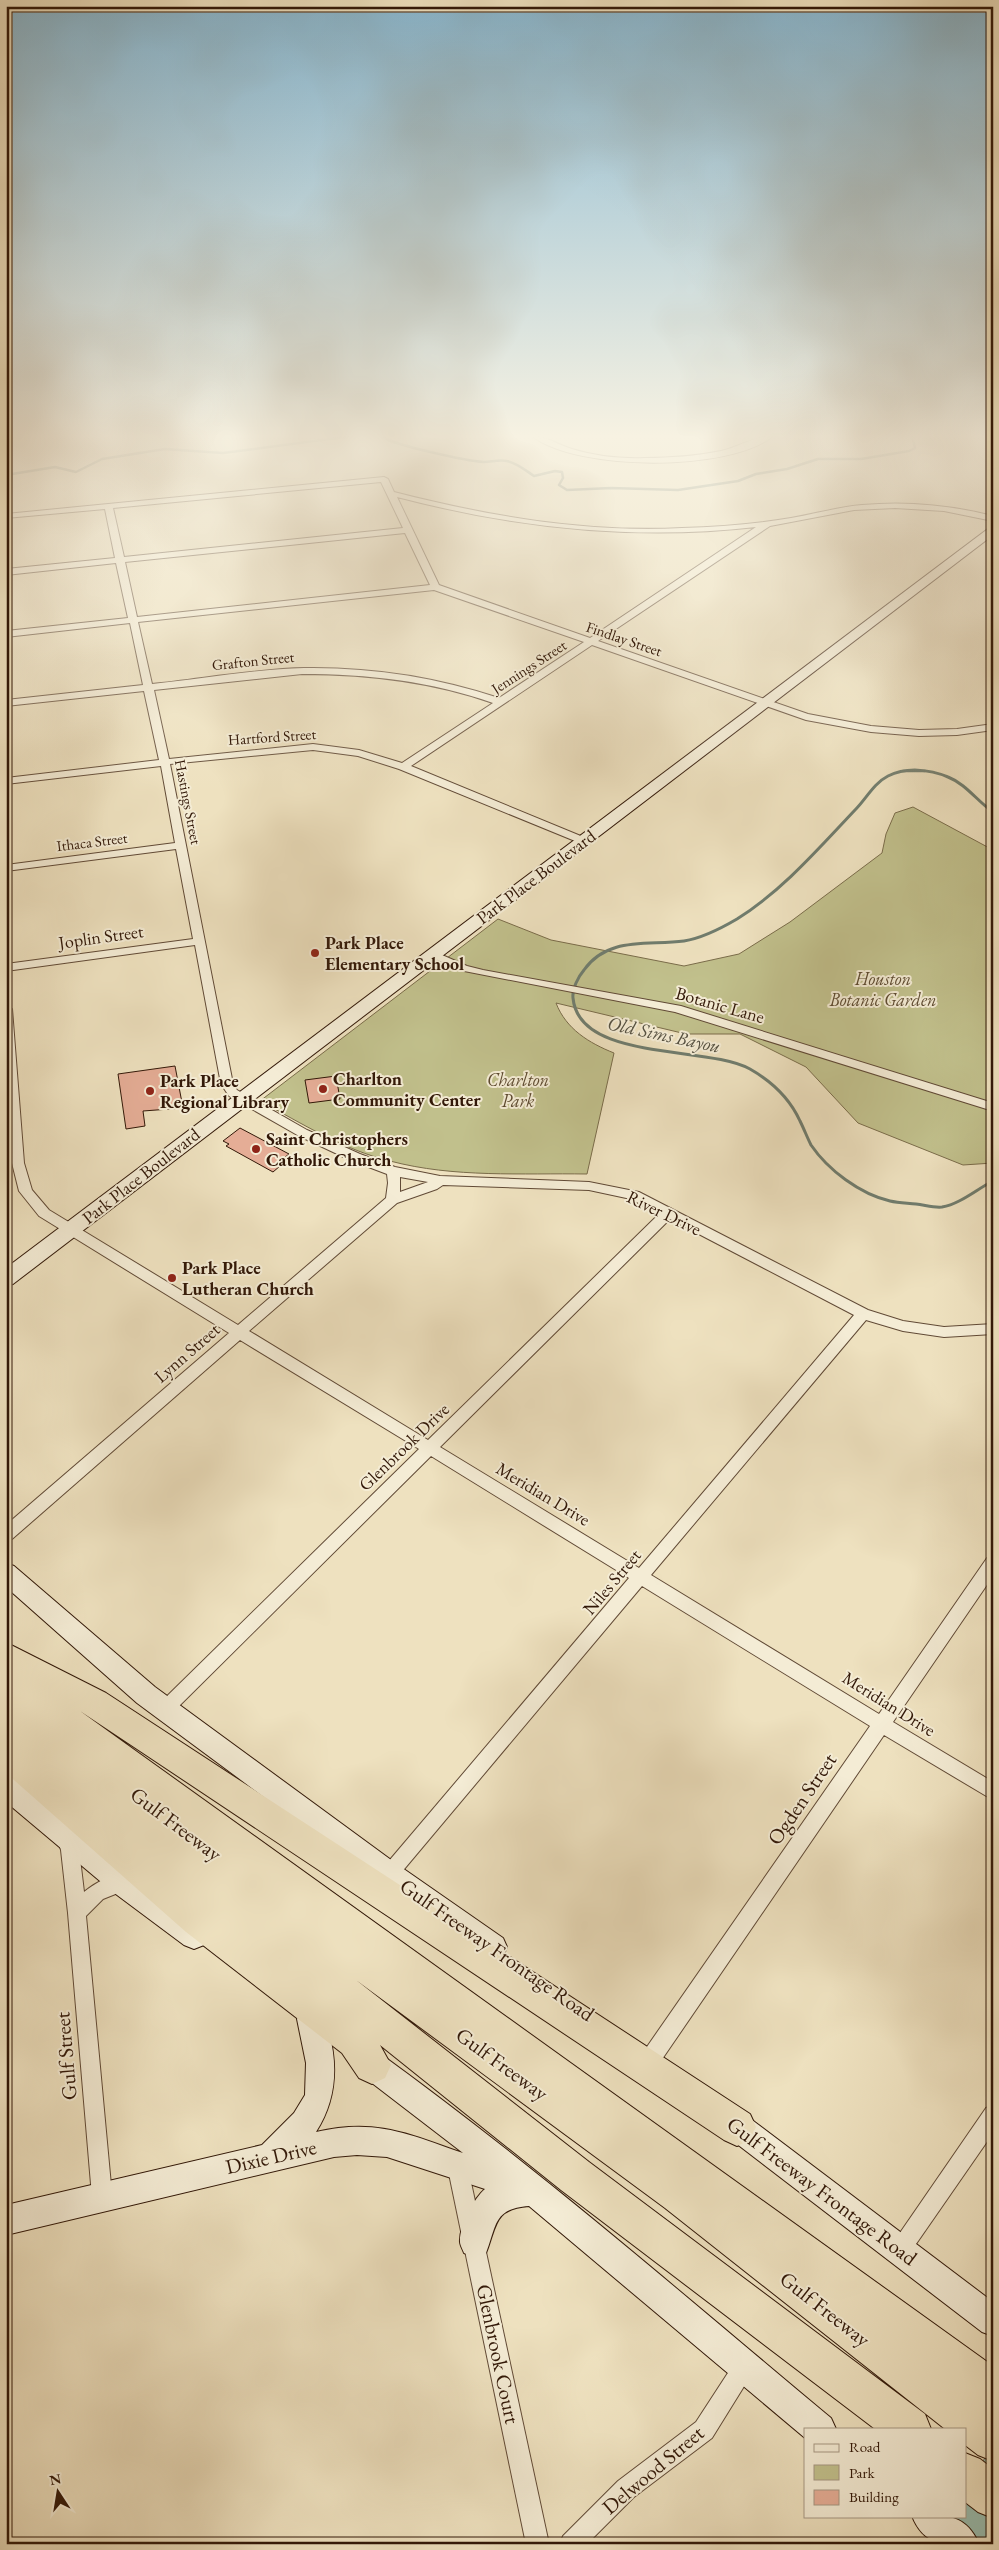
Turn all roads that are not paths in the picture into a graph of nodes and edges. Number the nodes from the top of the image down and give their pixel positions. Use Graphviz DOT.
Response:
graph roads {
  1 [pos="120,555"];
  2 [pos="169,555"];
  3 [pos="420,555"];
  4 [pos="721,555"];
  5 [pos="959,555"];
  6 [pos="121,560"];
  7 [pos="6,572"];
  8 [pos="435,587"];
  9 [pos="135,620"];
  10 [pos="6,634"];
  11 [pos="592,642"];
  12 [pos="148,687"];
  13 [pos="501,702"];
  14 [pos="764,703"];
  15 [pos="6,704"];
  16 [pos="993,727"];
  17 [pos="165,762"];
  18 [pos="403,767"];
  19 [pos="6,781"];
  20 [pos="584,840"];
  21 [pos="181,845"];
  22 [pos="6,868"];
  23 [pos="200,941"];
  24 [pos="433,954"];
  25 [pos="6,968"];
  26 [pos="6,1009"];
  27 [pos="242,1098"];
  28 [pos="993,1107"];
  29 [pos="12,1164"];
  30 [pos="393,1171"];
  31 [pos="440,1180"];
  32 [pos="392,1200"];
  33 [pos="668,1213"];
  34 [pos="71,1230"];
  35 [pos="6,1279"];
  36 [pos="863,1314"];
  37 [pos="993,1329"];
  38 [pos="240,1332"];
  39 [pos="430,1448"];
  40 [pos="6,1534"];
  41 [pos="993,1563"];
  42 [pos="6,1573"];
  43 [pos="642,1578"];
  44 [pos="6,1657"];
  45 [pos="6,1670"];
  46 [pos="6,1695"];
  47 [pos="166,1708"];
  48 [pos="881,1723"];
  49 [pos="6,1726"];
  50 [pos="6,1752"];
  51 [pos="993,1792"];
  52 [pos="12,1798"];
  53 [pos="65,1837"];
  54 [pos="389,1874"];
  55 [pos="122,1883"];
  56 [pos="77,1912"];
  57 [pos="311,2019"];
  58 [pos="650,2060"];
  59 [pos="372,2065"];
  60 [pos="993,2115"];
  61 [pos="737,2127"];
  62 [pos="270,2157"];
  63 [pos="457,2164"];
  64 [pos="534,2191"];
  65 [pos="102,2196"];
  66 [pos="6,2220"];
  67 [pos="475,2242"];
  68 [pos="900,2250"];
  69 [pos="993,2321"];
  70 [pos="916,2357"];
  71 [pos="745,2366"];
  72 [pos="993,2391"];
  73 [pos="895,2416"];
  74 [pos="819,2428"];
  75 [pos="993,2440"];
  76 [pos="966,2475"];
  77 [pos="993,2497"];
  78 [pos="930,2518"];
  79 [pos="538,2544"];
  80 [pos="571,2544"];
  81 [pos="962,2544"];
  1 -- 6 [label="street, Hastings Street"];
  2 -- 6 [label="street"];
  3 -- 8 [label="street"];
  4 -- 11 [label="street, Jennings Street"];
  5 -- 14 [label="street, Park Place Boulevard"];
  6 -- 7 [label="street"];
  6 -- 9 [label="street, Hastings Street"];
  8 -- 9 [label="street, Findlay Street"];
  8 -- 11 [label="street, Findlay Street"];
  9 -- 10 [label="street, Findlay Street"];
  9 -- 12 [label="street, Hastings Street"];
  11 -- 13 [label="street, Jennings Street"];
  11 -- 14 [label="street, Findlay Street"];
  12 -- 13 [label="street, Grafton Street"];
  12 -- 15 [label="street, Grafton Street"];
  12 -- 17 [label="street, Hastings Street"];
  13 -- 18 [label="street, Jennings Street"];
  14 -- 16 [label="street, Findlay Street"];
  14 -- 20 [label="street, Park Place Boulevard"];
  17 -- 18 [label="street, Hartford Street"];
  17 -- 19 [label="street, Hartford Street"];
  17 -- 21 [label="street, Hastings Street"];
  18 -- 20 [label="street, Hartford Street"];
  20 -- 24 [label="street, Park Place Boulevard"];
  21 -- 22 [label="street, Ithaca Street"];
  21 -- 23 [label="street, Hastings Street"];
  23 -- 25 [label="street, Joplin Street"];
  23 -- 27 [label="street, Hastings Street"];
  24 -- 27 [label="street, Park Place Boulevard"];
  24 -- 28 [label="street, Botanic Lane"];
  26 -- 29 [label="street"];
  27 -- 30 [label="street, River Drive"];
  27 -- 34 [label="street, Park Place Boulevard"];
  29 -- 34 [label="street"];
  30 -- 31 [label="street, River Drive"];
  30 -- 32 [label="street"];
  31 -- 32 [label="street, Lynn Street"];
  31 -- 33 [label="street, River Drive"];
  32 -- 38 [label="street, Lynn Street"];
  33 -- 36 [label="street, River Drive"];
  33 -- 39 [label="street, Glenbrook Drive"];
  34 -- 35 [label="street, Park Place Boulevard"];
  34 -- 38 [label="street, Meridian Drive"];
  36 -- 37 [label="street, River Drive"];
  36 -- 43 [label="street, Niles Street"];
  38 -- 39 [label="street, Meridian Drive"];
  38 -- 40 [label="street, Lynn Street"];
  39 -- 43 [label="street, Meridian Drive"];
  39 -- 47 [label="street, Glenbrook Drive"];
  41 -- 48 [label="street, Ogden Street"];
  42 -- 47 [label="street, Gulf Freeway Frontage Road"];
  43 -- 48 [label="street, Meridian Drive"];
  43 -- 54 [label="street, Niles Street"];
  44 -- 61 [label="highway"];
  45 -- 70 [label="highway, Gulf Freeway"];
  46 -- 70 [label="highway, Gulf Freeway"];
  47 -- 54 [label="street, Gulf Freeway Frontage Road"];
  48 -- 51 [label="street, Meridian Drive"];
  48 -- 58 [label="street, Ogden Street"];
  49 -- 73 [label="highway, Gulf Freeway"];
  50 -- 59 [label="highway"];
  52 -- 53 [label="street"];
  53 -- 55 [label="street"];
  53 -- 56 [label="street, Gulf Street"];
  54 -- 58 [label="street, Gulf Freeway Frontage Road"];
  55 -- 56 [label="street"];
  55 -- 57 [label="street"];
  56 -- 65 [label="street, Gulf Street"];
  57 -- 59 [label="street"];
  57 -- 62 [label="street"];
  58 -- 61 [label="street, Gulf Freeway Frontage Road"];
  59 -- 64 [label="street"];
  60 -- 68 [label="street"];
  61 -- 68 [label="street, Gulf Freeway Frontage Road"];
  62 -- 63 [label="street, Dixie Drive"];
  62 -- 65 [label="street, Dixie Drive"];
  63 -- 64 [label="street, Dixie Drive"];
  63 -- 67 [label="street, Glenbrook Court"];
  64 -- 67 [label="street"];
  64 -- 71 [label="street"];
  65 -- 66 [label="street, Dixie Drive"];
  67 -- 79 [label="street, Glenbrook Court"];
  68 -- 69 [label="street, Gulf Freeway Frontage Road"];
  70 -- 72 [label="highway, Gulf Freeway"];
  70 -- 75 [label="highway, Gulf Freeway"];
  71 -- 74 [label="street"];
  71 -- 80 [label="street, Delwood Street"];
  76 -- 77 [label="highway"];
  78 -- 81 [label="street"];
}
